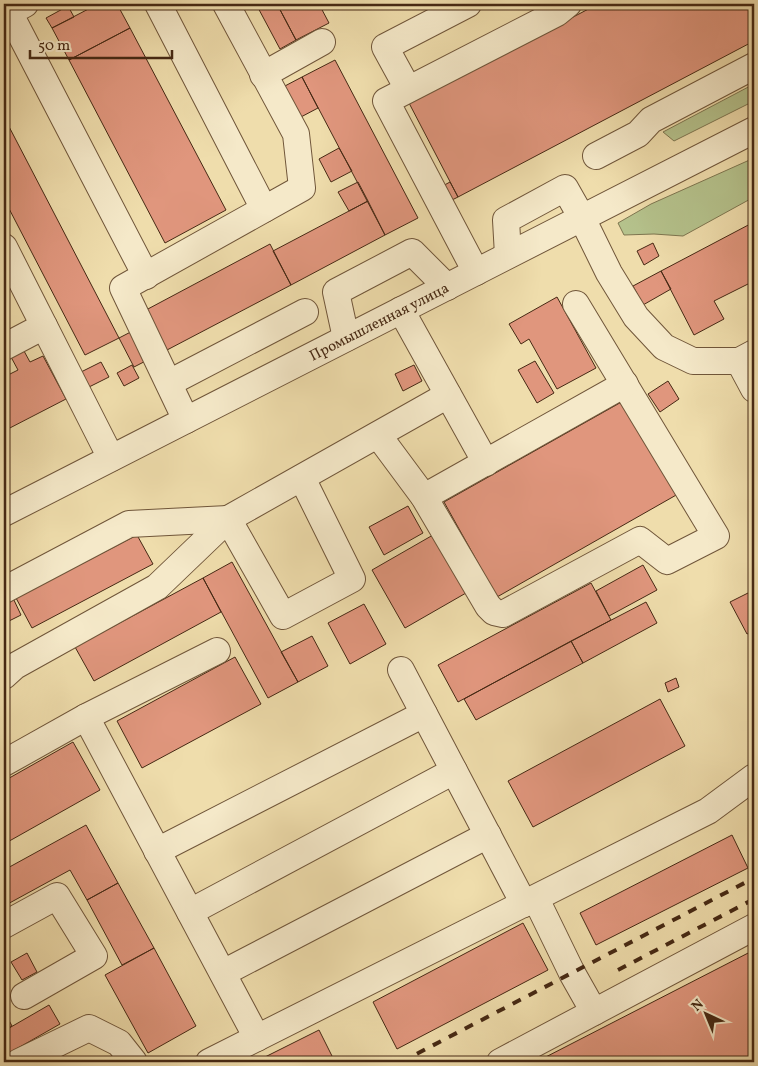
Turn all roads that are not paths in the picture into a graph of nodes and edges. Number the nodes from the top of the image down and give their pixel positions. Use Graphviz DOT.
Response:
graph roads {
  1 [pos="24,4"];
  2 [pos="158,4"];
  3 [pos="226,4"];
  4 [pos="468,4"];
  5 [pos="568,4"];
  6 [pos="531,14"];
  7 [pos="322,42"];
  8 [pos="754,66"];
  9 [pos="263,74"];
  10 [pos="408,89"];
  11 [pos="754,130"];
  12 [pos="596,156"];
  13 [pos="264,209"];
  14 [pos="582,218"];
  15 [pos="4,247"];
  16 [pos="476,272"];
  17 [pos="146,276"];
  18 [pos="447,286"];
  19 [pos="576,304"];
  20 [pos="401,310"];
  21 [pos="305,312"];
  22 [pos="44,326"];
  23 [pos="346,338"];
  24 [pos="4,347"];
  25 [pos="747,357"];
  26 [pos="169,383"];
  27 [pos="625,384"];
  28 [pos="754,389"];
  29 [pos="448,395"];
  30 [pos="186,420"];
  31 [pos="378,435"];
  32 [pos="111,458"];
  33 [pos="486,462"];
  34 [pos="302,478"];
  35 [pos="424,497"];
  36 [pos="4,513"];
  37 [pos="228,519"];
  38 [pos="4,590"];
  39 [pos="216,651"];
  40 [pos="7,666"];
  41 [pos="401,670"];
  42 [pos="424,714"];
  43 [pos="86,717"];
  44 [pos="4,763"];
  45 [pos="454,771"];
  46 [pos="754,777"];
  47 [pos="488,835"];
  48 [pos="157,851"];
  49 [pos="530,901"];
  50 [pos="190,912"];
  51 [pos="4,925"];
  52 [pos="754,927"];
  53 [pos="223,973"];
  54 [pos="24,996"];
  55 [pos="594,1012"];
  56 [pos="258,1038"];
  57 [pos="19,1062"];
  58 [pos="134,1062"];
  59 [pos="209,1062"];
  60 [pos="500,1062"];
  1 -- 17 [label="street"];
  2 -- 13 [label="street"];
  3 -- 9 [label="street"];
  4 -- 10 [label="street"];
  5 -- 6 [label="street"];
  6 -- 10 [label="street"];
  7 -- 9 [label="street"];
  8 -- 12 [label="street"];
  9 -- 13 [label="street"];
  10 -- 16 [label="street"];
  11 -- 14 [label="street, Промышленная улица"];
  13 -- 17 [label="street"];
  14 -- 16 [label="street, Промышленная улица"];
  14 -- 25 [label="street"];
  15 -- 22 [label="street"];
  16 -- 18 [label="street, Промышленная улица"];
  17 -- 26 [label="street"];
  18 -- 20 [label="street, Промышленная улица"];
  18 -- 23 [label="street"];
  19 -- 27 [label="street"];
  20 -- 23 [label="street, Промышленная улица"];
  20 -- 29 [label="street"];
  21 -- 26 [label="street"];
  22 -- 24 [label="street"];
  22 -- 32 [label="street"];
  23 -- 30 [label="street, Промышленная улица"];
  25 -- 28 [label="street"];
  26 -- 30 [label="street"];
  27 -- 33 [label="street"];
  27 -- 35 [label="street"];
  29 -- 31 [label="street"];
  29 -- 33 [label="street"];
  30 -- 32 [label="street, Промышленная улица"];
  31 -- 34 [label="street"];
  31 -- 35 [label="street"];
  32 -- 36 [label="street, Промышленная улица"];
  33 -- 35 [label="street"];
  34 -- 37 [label="street"];
  34 -- 37 [label="street"];
  37 -- 38 [label="street"];
  37 -- 40 [label="street"];
  39 -- 43 [label="street"];
  41 -- 42 [label="street"];
  42 -- 45 [label="street"];
  42 -- 48 [label="street"];
  43 -- 44 [label="street"];
  43 -- 48 [label="street"];
  45 -- 47 [label="street"];
  45 -- 50 [label="street"];
  46 -- 49 [label="street"];
  47 -- 49 [label="street"];
  47 -- 53 [label="street"];
  48 -- 50 [label="street"];
  49 -- 55 [label="street"];
  49 -- 56 [label="street"];
  50 -- 53 [label="street"];
  51 -- 54 [label="street"];
  52 -- 55 [label="street"];
  53 -- 56 [label="street"];
  55 -- 60 [label="street"];
  56 -- 59 [label="street"];
  57 -- 58 [label="street"];
}
